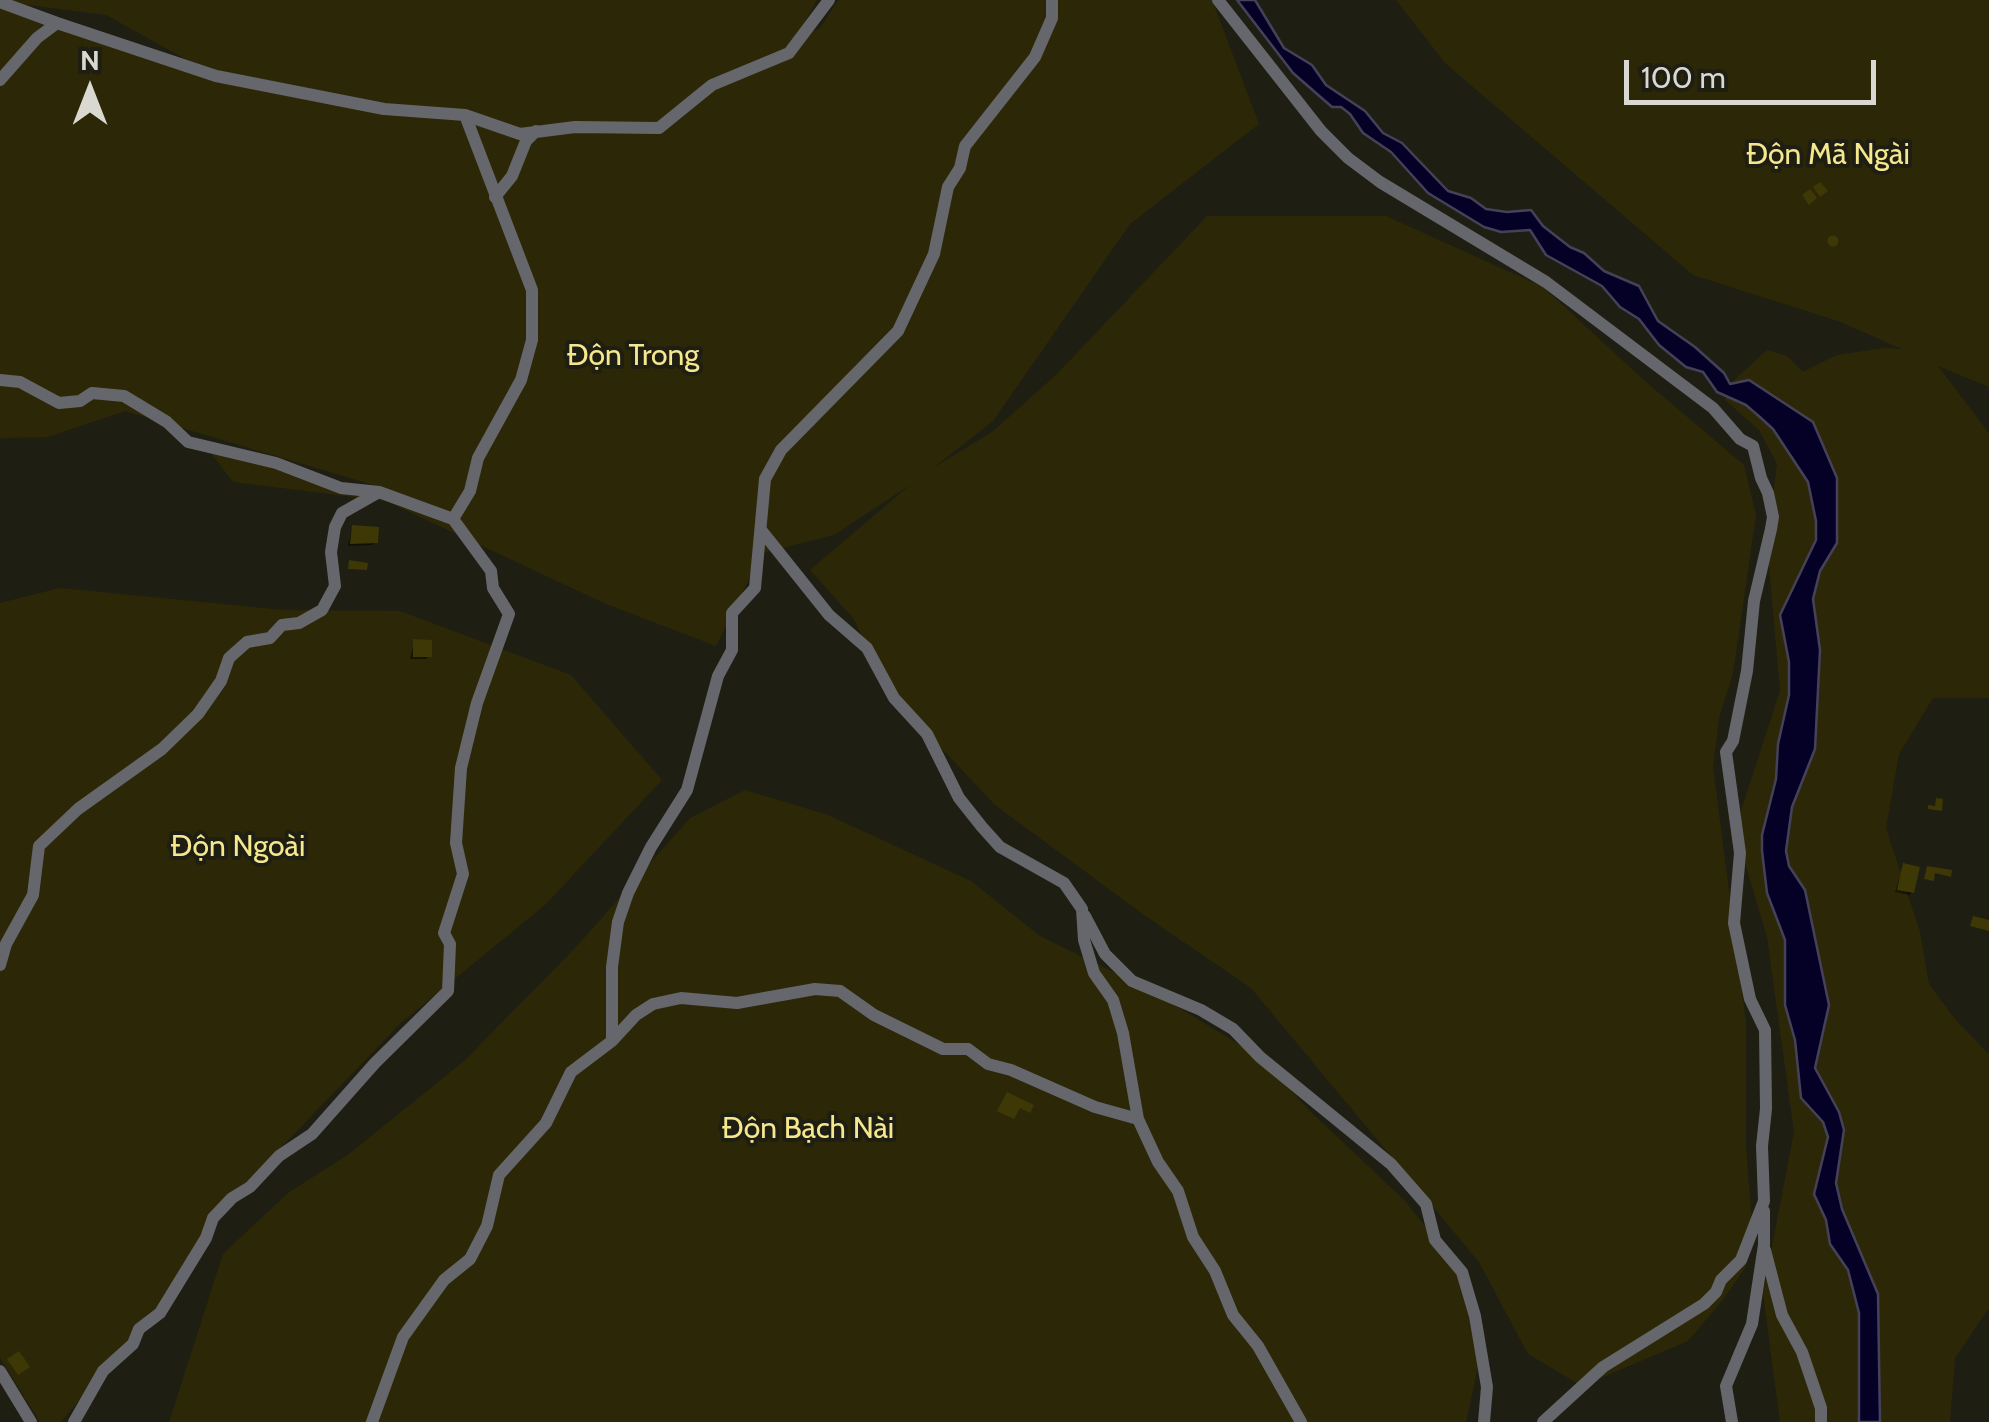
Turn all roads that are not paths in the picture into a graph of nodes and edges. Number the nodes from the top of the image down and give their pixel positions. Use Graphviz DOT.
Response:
graph roads {
  1 [pos="829,0"];
  2 [pos="1052,0"];
  3 [pos="1218,0"];
  4 [pos="0,2"];
  5 [pos="57,23"];
  6 [pos="0,80"];
  7 [pos="465,115"];
  8 [pos="536,131"];
  9 [pos="496,197"];
  10 [pos="0,380"];
  11 [pos="379,492"];
  12 [pos="453,519"];
  13 [pos="761,530"];
  14 [pos="1082,909"];
  15 [pos="0,965"];
  16 [pos="612,1041"];
  17 [pos="1138,1119"];
  18 [pos="1764,1201"];
  19 [pos="1764,1245"];
  20 [pos="0,1371"];
  21 [pos="31,1422"];
  22 [pos="74,1422"];
  23 [pos="372,1422"];
  24 [pos="1301,1422"];
  25 [pos="1484,1422"];
  26 [pos="1542,1422"];
  27 [pos="1732,1422"];
  28 [pos="1821,1422"];
  1 -- 8 [label="street"];
  2 -- 13 [label="street"];
  3 -- 18 [label="street"];
  4 -- 5 [label="street"];
  5 -- 6 [label="street"];
  5 -- 7 [label="street"];
  7 -- 8 [label="street"];
  7 -- 9 [label="street"];
  8 -- 9 [label="street"];
  9 -- 12 [label="street"];
  10 -- 11 [label="street"];
  11 -- 12 [label="street"];
  11 -- 15 [label="street"];
  12 -- 22 [label="street"];
  13 -- 14 [label="street"];
  13 -- 16 [label="street"];
  14 -- 17 [label="street"];
  14 -- 25 [label="street"];
  16 -- 17 [label="street"];
  16 -- 23 [label="street"];
  17 -- 24 [label="street"];
  18 -- 19 [label="street"];
  18 -- 26 [label="street"];
  19 -- 27 [label="street"];
  19 -- 28 [label="street"];
  20 -- 21 [label="street"];
}
